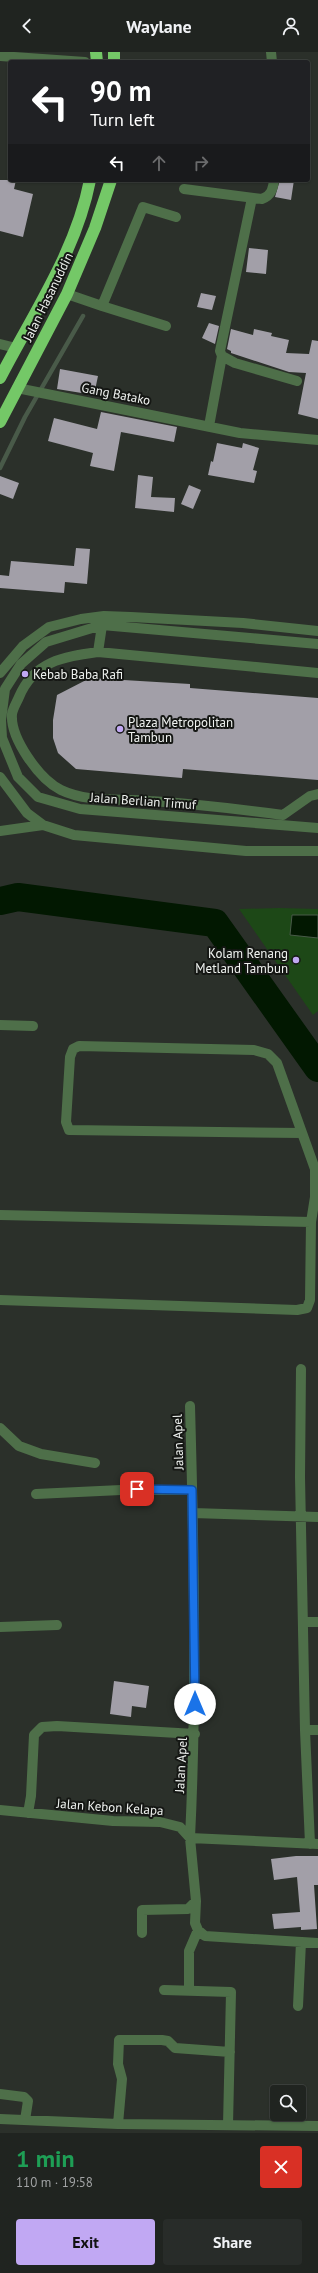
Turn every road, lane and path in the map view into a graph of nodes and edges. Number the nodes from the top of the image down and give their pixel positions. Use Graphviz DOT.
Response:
graph roads {
  1 [pos="0,56"];
  2 [pos="61,60"];
  3 [pos="89,182"];
  4 [pos="110,182"];
  5 [pos="274,182"];
  6 [pos="184,189"];
  7 [pos="252,198"];
  8 [pos="176,217"];
  9 [pos="67,294"];
  10 [pos="102,306"];
  11 [pos="166,326"];
  12 [pos="0,344"];
  13 [pos="16,348"];
  14 [pos="222,356"];
  15 [pos="0,378"];
  16 [pos="297,381"];
  17 [pos="17,388"];
  18 [pos="0,422"];
  19 [pos="209,426"];
  20 [pos="317,441"];
  21 [pos="103,620"];
  22 [pos="318,630"];
  23 [pos="318,644"];
  24 [pos="98,652"];
  25 [pos="0,673"];
  26 [pos="318,673"];
  27 [pos="3,688"];
  28 [pos="1,738"];
  29 [pos="0,776"];
  30 [pos="318,794"];
  31 [pos="43,825"];
  32 [pos="318,828"];
  33 [pos="0,831"];
  34 [pos="318,851"];
  35 [pos="0,1025"];
  36 [pos="33,1026"];
  37 [pos="302,1133"];
  38 [pos="0,1215"];
  39 [pos="311,1222"];
  40 [pos="0,1300"];
  41 [pos="301,1370"];
  42 [pos="190,1406"];
  43 [pos="0,1428"];
  44 [pos="95,1463"];
  45 [pos="192,1490"];
  46 [pos="36,1494"];
  47 [pos="193,1513"];
  48 [pos="318,1517"];
  49 [pos="302,1518"];
  50 [pos="304,1622"];
  51 [pos="318,1622"];
  52 [pos="57,1625"];
  53 [pos="0,1627"];
  54 [pos="305,1730"];
  55 [pos="318,1730"];
  56 [pos="195,1734"];
  57 [pos="0,1810"];
  58 [pos="28,1813"];
  59 [pos="190,1838"];
  60 [pos="314,1844"];
  61 [pos="196,1901"];
  62 [pos="198,1930"];
  63 [pos="142,1933"];
  64 [pos="301,1942"];
  65 [pos="318,1943"];
  66 [pos="164,1990"];
  67 [pos="189,1990"];
  68 [pos="298,2006"];
  69 [pos="230,2052"];
  70 [pos="0,2094"];
  71 [pos="0,2119"];
  72 [pos="25,2120"];
  73 [pos="118,2124"];
  74 [pos="228,2125"];
  75 [pos="318,2126"];
  1 -- 2 [label="street"];
  3 -- 13 [label="highway, Jalan Hasanuddin"];
  4 -- 9 [label="highway, Jalan Hasanuddin"];
  5 -- 7 [label="street"];
  6 -- 7 [label="street"];
  7 -- 14 [label="street"];
  8 -- 10 [label="street"];
  9 -- 10 [label="street"];
  9 -- 17 [label="highway, Jalan Hasanuddin"];
  10 -- 11 [label="street"];
  12 -- 13 [label="street"];
  13 -- 15 [label="highway, Jalan Hasanuddin"];
  14 -- 16 [label="street"];
  14 -- 19 [label="street"];
  17 -- 18 [label="highway, Jalan Hasanuddin"];
  17 -- 19 [label="street, Gang Batako"];
  19 -- 20 [label="street, Gang Batako"];
  21 -- 22 [label="street"];
  21 -- 23 [label="street, Jalan Berlian Timuf"];
  21 -- 24 [label="street"];
  21 -- 25 [label="street"];
  21 -- 27 [label="street, Jalan Berlian Timuf"];
  24 -- 26 [label="street"];
  24 -- 30 [label="street"];
  27 -- 28 [label="street, Jalan Berlian Timuf"];
  28 -- 32 [label="street, Jalan Berlian Timuf"];
  29 -- 31 [label="street"];
  31 -- 33 [label="street"];
  31 -- 34 [label="street"];
  35 -- 36 [label="street"];
  37 -- 37 [label="street"];
  37 -- 39 [label="street"];
  38 -- 39 [label="street"];
  39 -- 40 [label="street"];
  41 -- 49 [label="street"];
  42 -- 45 [label="street, Jalan Apel"];
  43 -- 44 [label="street"];
  45 -- 46 [label="street"];
  45 -- 47 [label="street, Jalan Apel"];
  47 -- 49 [label="street"];
  47 -- 56 [label="street, Jalan Apel"];
  48 -- 49 [label="street"];
  49 -- 50 [label="street"];
  50 -- 51 [label="street"];
  50 -- 54 [label="street"];
  52 -- 53 [label="street"];
  54 -- 55 [label="street"];
  54 -- 60 [label="street"];
  56 -- 58 [label="street"];
  56 -- 59 [label="street, Jalan Apel"];
  57 -- 58 [label="street, Jalan Kebon Kelapa"];
  58 -- 59 [label="street, Jalan Kebon Kelapa"];
  59 -- 60 [label="street"];
  59 -- 61 [label="street"];
  61 -- 62 [label="street"];
  61 -- 63 [label="street"];
  62 -- 64 [label="street"];
  62 -- 67 [label="street"];
  64 -- 65 [label="street"];
  64 -- 68 [label="street"];
  66 -- 67 [label="street"];
  67 -- 69 [label="street"];
  69 -- 73 [label="street"];
  69 -- 74 [label="street"];
  70 -- 72 [label="street"];
  71 -- 72 [label="street"];
  72 -- 73 [label="street"];
  73 -- 74 [label="street"];
  74 -- 75 [label="street"];
}
